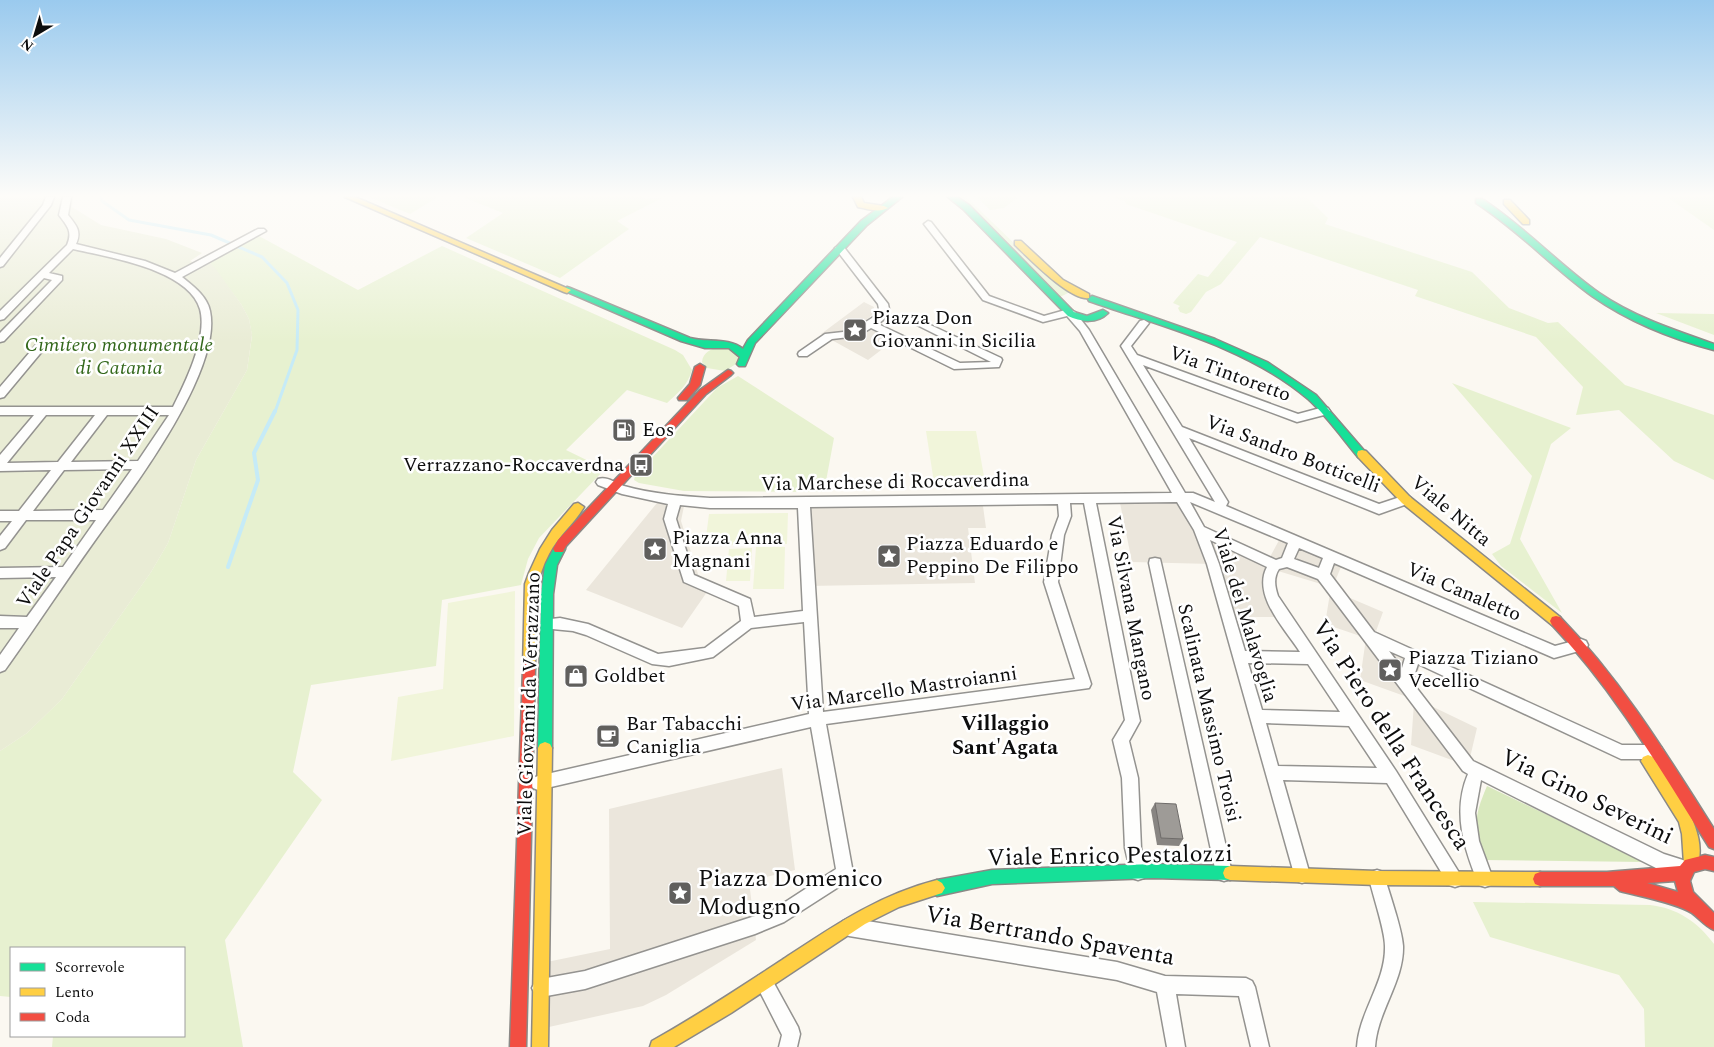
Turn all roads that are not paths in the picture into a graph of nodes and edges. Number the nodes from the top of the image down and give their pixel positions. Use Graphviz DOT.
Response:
graph roads {
  1 [pos="14,246"];
  2 [pos="71,246"];
  3 [pos="234,246"];
  4 [pos="463,246"];
  5 [pos="830,246"];
  6 [pos="945,246"];
  7 [pos="1004,246"];
  8 [pos="1021,246"];
  9 [pos="1540,246"];
  10 [pos="1555,246"];
  11 [pos="840,248"];
  12 [pos="0,264"];
  13 [pos="42,275"];
  14 [pos="175,277"];
  15 [pos="1089,297"];
  16 [pos="1068,310"];
  17 [pos="1103,313"];
  18 [pos="0,316"];
  19 [pos="1144,323"];
  20 [pos="871,324"];
  21 [pos="920,324"];
  22 [pos="1088,324"];
  23 [pos="667,333"];
  24 [pos="1714,337"];
  25 [pos="0,339"];
  26 [pos="719,345"];
  27 [pos="40,347"];
  28 [pos="1714,347"];
  29 [pos="692,353"];
  30 [pos="803,354"];
  31 [pos="744,356"];
  32 [pos="1132,357"];
  33 [pos="700,367"];
  34 [pos="728,373"];
  35 [pos="0,394"];
  36 [pos="43,411"];
  37 [pos="104,411"];
  38 [pos="176,411"];
  39 [pos="0,412"];
  40 [pos="1320,412"];
  41 [pos="672,417"];
  42 [pos="1176,429"];
  43 [pos="0,464"];
  44 [pos="140,465"];
  45 [pos="61,466"];
  46 [pos="0,468"];
  47 [pos="607,481"];
  48 [pos="1090,498"];
  49 [pos="1180,498"];
  50 [pos="1064,499"];
  51 [pos="675,500"];
  52 [pos="584,501"];
  53 [pos="1402,501"];
  54 [pos="804,503"];
  55 [pos="1219,509"];
  56 [pos="107,515"];
  57 [pos="0,516"];
  58 [pos="23,516"];
  59 [pos="1200,530"];
  60 [pos="1295,542"];
  61 [pos="0,545"];
  62 [pos="1336,560"];
  63 [pos="1154,563"];
  64 [pos="1281,563"];
  65 [pos="67,572"];
  66 [pos="0,573"];
  67 [pos="1323,575"];
  68 [pos="810,616"];
  69 [pos="0,622"];
  70 [pos="31,623"];
  71 [pos="748,623"];
  72 [pos="547,624"];
  73 [pos="1371,636"];
  74 [pos="1575,646"];
  75 [pos="1239,656"];
  76 [pos="1312,658"];
  77 [pos="1417,658"];
  78 [pos="0,666"];
  79 [pos="1405,682"];
  80 [pos="1613,707"];
  81 [pos="1256,716"];
  82 [pos="817,719"];
  83 [pos="1352,719"];
  84 [pos="1632,737"];
  85 [pos="1649,752"];
  86 [pos="1272,772"];
  87 [pos="1471,773"];
  88 [pos="1391,776"];
  89 [pos="544,782"];
  90 [pos="525,786"];
  91 [pos="1714,842"];
  92 [pos="1714,864"];
  93 [pos="1686,869"];
  94 [pos="1138,872"];
  95 [pos="1224,873"];
  96 [pos="1302,875"];
  97 [pos="1377,878"];
  98 [pos="1455,879"];
  99 [pos="1485,879"];
  100 [pos="1607,879"];
  101 [pos="1696,908"];
  102 [pos="1713,922"];
  103 [pos="846,926"];
  104 [pos="764,982"];
  105 [pos="1166,985"];
  106 [pos="541,988"];
  107 [pos="518,1047"];
  108 [pos="540,1047"];
  109 [pos="658,1047"];
  110 [pos="788,1047"];
  111 [pos="1176,1047"];
  112 [pos="1260,1047"];
  113 [pos="1366,1047"];
  1 -- 12 [label="street"];
  2 -- 13 [label="street"];
  2 -- 14 [label="street, Viale Papa Giovanni XXIII"];
  3 -- 14 [label="street"];
  4 -- 23 [label="main road"];
  5 -- 26 [label="main road"];
  6 -- 16 [label="street"];
  7 -- 16 [label="main road"];
  8 -- 15 [label="main road, Viale Nitta"];
  9 -- 28 [label="main road"];
  10 -- 24 [label="main road"];
  11 -- 20 [label="street"];
  11 -- 31 [label="main road"];
  13 -- 18 [label="street"];
  13 -- 25 [label="street"];
  14 -- 38 [label="street, Viale Papa Giovanni XXIII"];
  15 -- 16 [label="main road"];
  15 -- 17 [label="main road"];
  15 -- 40 [label="main road, Viale Nitta"];
  16 -- 22 [label="main road"];
  17 -- 19 [label="main road"];
  17 -- 22 [label="main road"];
  19 -- 32 [label="street"];
  19 -- 40 [label="main road"];
  20 -- 21 [label="street"];
  20 -- 30 [label="street"];
  22 -- 49 [label="street, Viale dei Malavoglia"];
  23 -- 26 [label="main road"];
  23 -- 29 [label="main road"];
  26 -- 31 [label="main road"];
  26 -- 33 [label="main road"];
  27 -- 35 [label="street"];
  31 -- 34 [label="main road"];
  32 -- 40 [label="street, Via Tintoretto"];
  32 -- 42 [label="street"];
  33 -- 34 [label="main road"];
  33 -- 41 [label="main road, Viale Giovanni da Verrazzano"];
  34 -- 41 [label="main road, Viale Giovanni da Verrazzano"];
  36 -- 37 [label="street"];
  36 -- 39 [label="street"];
  36 -- 43 [label="street"];
  37 -- 38 [label="street"];
  37 -- 45 [label="street"];
  38 -- 44 [label="street, Viale Papa Giovanni XXIII"];
  40 -- 53 [label="main road, Viale Nitta"];
  41 -- 47 [label="main road, Viale Giovanni da Verrazzano"];
  41 -- 47 [label="main road, Viale Giovanni da Verrazzano"];
  42 -- 53 [label="street, Via Sandro Botticelli"];
  42 -- 55 [label="street"];
  44 -- 45 [label="street"];
  44 -- 56 [label="street, Viale Papa Giovanni XXIII"];
  45 -- 46 [label="street"];
  45 -- 58 [label="street"];
  47 -- 51 [label="street, Via Marchese di Roccaverdina"];
  47 -- 72 [label="main road, Viale Giovanni da Verrazzano"];
  48 -- 49 [label="street, Via Marchese di Roccaverdina"];
  48 -- 50 [label="street, Via Marchese di Roccaverdina"];
  48 -- 94 [label="street, Via Silvana Mangano"];
  49 -- 55 [label="street"];
  49 -- 59 [label="street, Viale dei Malavoglia"];
  50 -- 54 [label="street, Via Marchese di Roccaverdina"];
  50 -- 82 [label="street, Via Marcello Mastroianni"];
  51 -- 54 [label="street, Via Marchese di Roccaverdina"];
  51 -- 71 [label="street"];
  52 -- 90 [label="main road, Viale Giovanni da Verrazzano"];
  53 -- 74 [label="main road, Viale Nitta"];
  54 -- 68 [label="street"];
  55 -- 60 [label="street, Via Canaletto"];
  56 -- 58 [label="street"];
  56 -- 65 [label="street, Viale Papa Giovanni XXIII"];
  57 -- 58 [label="street"];
  58 -- 61 [label="street"];
  59 -- 64 [label="street"];
  59 -- 75 [label="street, Viale dei Malavoglia"];
  60 -- 62 [label="street, Via Canaletto"];
  60 -- 64 [label="street, Via Piero della Francesca"];
  62 -- 67 [label="street"];
  62 -- 74 [label="street, Via Canaletto"];
  63 -- 95 [label="street, Scalinata Massimo Troisi"];
  64 -- 67 [label="street"];
  64 -- 76 [label="street, Via Piero della Francesca"];
  65 -- 66 [label="street"];
  65 -- 70 [label="street, Viale Papa Giovanni XXIII"];
  67 -- 73 [label="street"];
  68 -- 71 [label="street"];
  68 -- 82 [label="street"];
  69 -- 70 [label="street"];
  70 -- 78 [label="street, Viale Papa Giovanni XXIII"];
  71 -- 72 [label="street"];
  72 -- 89 [label="main road, Viale Giovanni da Verrazzano"];
  73 -- 77 [label="street"];
  73 -- 79 [label="street"];
  74 -- 80 [label="main road"];
  74 -- 85 [label="main road, Viale Nitta"];
  75 -- 76 [label="street"];
  75 -- 81 [label="street, Viale dei Malavoglia"];
  76 -- 83 [label="street, Via Piero della Francesca"];
  77 -- 79 [label="street"];
  77 -- 85 [label="street"];
  79 -- 87 [label="street"];
  81 -- 83 [label="street"];
  81 -- 86 [label="street, Viale dei Malavoglia"];
  82 -- 89 [label="street, Via Marcello Mastroianni"];
  82 -- 106 [label="street"];
  83 -- 88 [label="street, Via Piero della Francesca"];
  84 -- 85 [label="main road"];
  85 -- 91 [label="main road, Viale Nitta"];
  85 -- 93 [label="main road"];
  86 -- 88 [label="street"];
  86 -- 96 [label="street, Viale dei Malavoglia"];
  87 -- 93 [label="street, Via Gino Severini"];
  87 -- 99 [label="street"];
  88 -- 98 [label="street, Via Piero della Francesca"];
  89 -- 90 [label="street, Via Marcello Mastroianni"];
  89 -- 106 [label="main road, Viale Giovanni da Verrazzano"];
  90 -- 107 [label="main road, Viale Giovanni da Verrazzano"];
  92 -- 93 [label="main road"];
  93 -- 100 [label="main road"];
  93 -- 101 [label="main road"];
  94 -- 95 [label="main road, Viale Enrico Pestalozzi"];
  94 -- 103 [label="main road, Viale Enrico Pestalozzi"];
  95 -- 96 [label="main road, Viale Enrico Pestalozzi"];
  96 -- 97 [label="main road, Viale Enrico Pestalozzi"];
  97 -- 98 [label="main road, Viale Enrico Pestalozzi"];
  97 -- 113 [label="street"];
  98 -- 99 [label="main road, Viale Enrico Pestalozzi"];
  99 -- 100 [label="main road, Viale Enrico Pestalozzi"];
  100 -- 101 [label="main road"];
  101 -- 102 [label="main road"];
  103 -- 104 [label="main road, Viale Enrico Pestalozzi"];
  103 -- 105 [label="street, Via Bertrando Spaventa"];
  104 -- 109 [label="main road, Viale Enrico Pestalozzi"];
  104 -- 110 [label="street"];
  105 -- 111 [label="street"];
  105 -- 112 [label="street, Via Bertrando Spaventa"];
  106 -- 108 [label="main road, Viale Giovanni da Verrazzano"];
}
